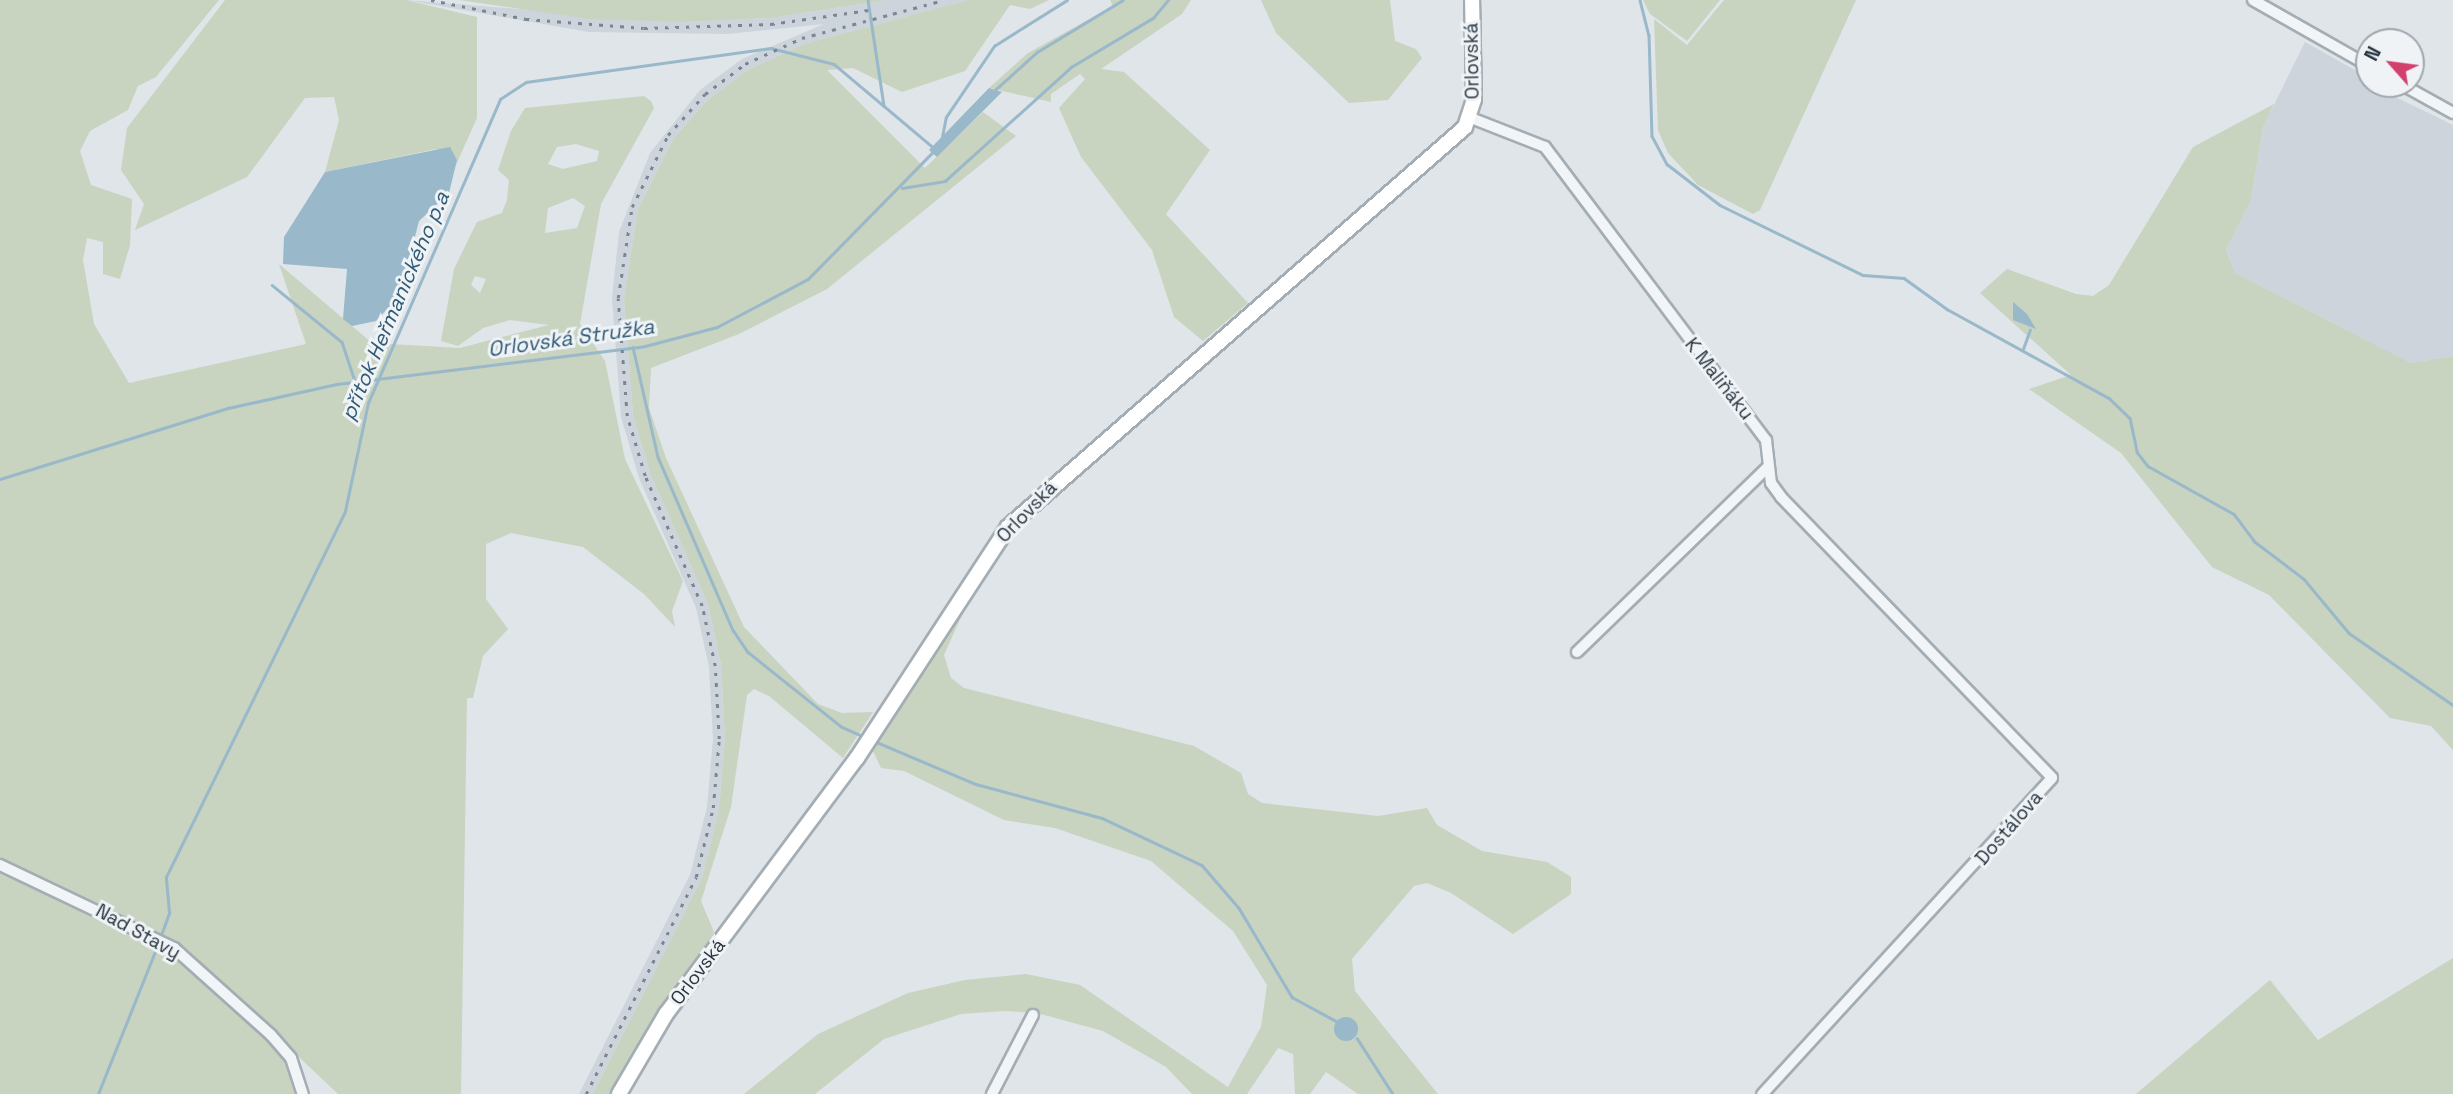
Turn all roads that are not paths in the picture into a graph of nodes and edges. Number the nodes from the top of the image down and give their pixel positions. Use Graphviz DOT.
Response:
graph roads {
  1 [pos="1472,0"];
  2 [pos="2253,0"];
  3 [pos="2355,58"];
  4 [pos="2425,97"];
  5 [pos="2453,113"];
  6 [pos="1471,118"];
  7 [pos="1768,467"];
  8 [pos="1577,652"];
  9 [pos="0,865"];
  10 [pos="1033,1015"];
  11 [pos="303,1094"];
  12 [pos="619,1094"];
  13 [pos="992,1094"];
  14 [pos="1762,1094"];
  1 -- 6 [label="main road, Orlovská"];
  2 -- 3 [label="street"];
  4 -- 5 [label="street"];
  6 -- 7 [label="street, K Maliňáku"];
  6 -- 12 [label="main road, Orlovská"];
  7 -- 8 [label="street"];
  7 -- 14 [label="street, Dostálova"];
  9 -- 11 [label="street, Nad Stavy"];
  10 -- 13 [label="street"];
}
